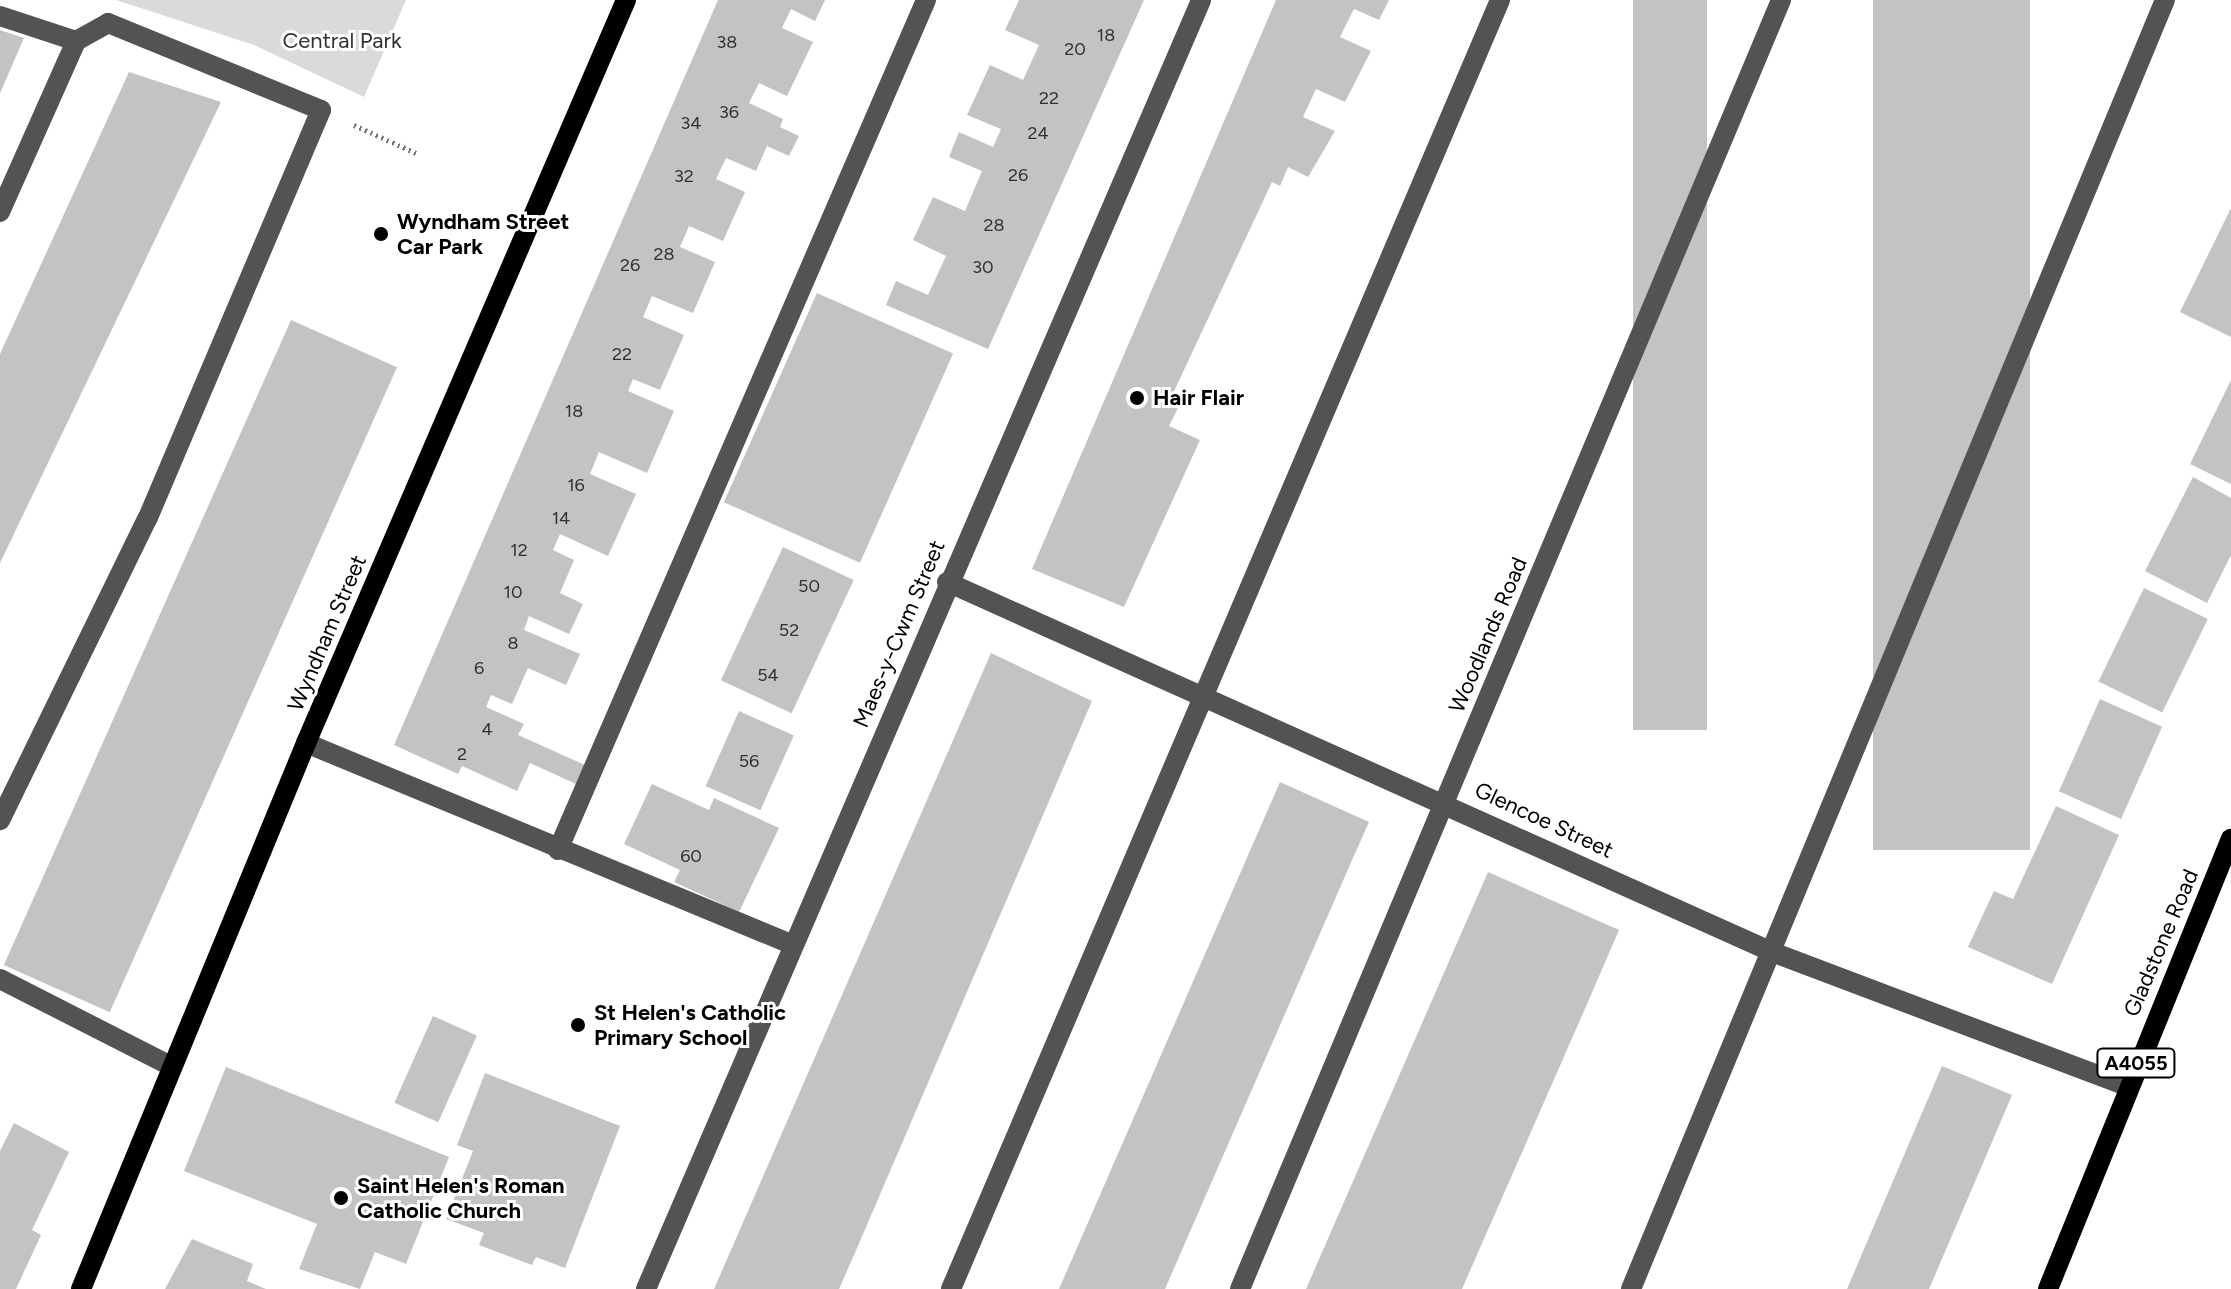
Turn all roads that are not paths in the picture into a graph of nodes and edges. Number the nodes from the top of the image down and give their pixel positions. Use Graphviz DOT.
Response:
graph roads {
  1 [pos="626,0"];
  2 [pos="926,0"];
  3 [pos="1201,0"];
  4 [pos="1500,0"];
  5 [pos="1781,0"];
  6 [pos="2165,0"];
  7 [pos="0,16"];
  8 [pos="76,41"];
  9 [pos="0,212"];
  10 [pos="947,582"];
  11 [pos="1203,695"];
  12 [pos="306,743"];
  13 [pos="1445,800"];
  14 [pos="0,820"];
  15 [pos="2231,839"];
  16 [pos="558,850"];
  17 [pos="791,944"];
  18 [pos="1772,952"];
  19 [pos="0,979"];
  20 [pos="171,1066"];
  21 [pos="2126,1086"];
  22 [pos="81,1289"];
  23 [pos="646,1289"];
  24 [pos="951,1289"];
  25 [pos="1240,1289"];
  26 [pos="1631,1289"];
  27 [pos="2048,1289"];
  1 -- 12 [label="main road, Wyndham Street"];
  2 -- 16 [label="street"];
  3 -- 10 [label="street, Maes-y-Cwm Street"];
  4 -- 11 [label="street"];
  5 -- 13 [label="street, Woodlands Road"];
  6 -- 18 [label="street"];
  7 -- 8 [label="street"];
  8 -- 9 [label="street"];
  8 -- 14 [label="street"];
  10 -- 11 [label="street, Glencoe Street"];
  10 -- 17 [label="street, Maes-y-Cwm Street"];
  11 -- 13 [label="street, Glencoe Street"];
  11 -- 24 [label="street"];
  12 -- 16 [label="street"];
  12 -- 20 [label="main road, Wyndham Street"];
  13 -- 18 [label="street, Glencoe Street"];
  13 -- 25 [label="street, Woodlands Road"];
  15 -- 21 [label="main road, Gladstone Road / A4055"];
  16 -- 17 [label="street"];
  17 -- 23 [label="street, Maes-y-Cwm Street"];
  18 -- 21 [label="street, Glencoe Street"];
  18 -- 26 [label="street"];
  19 -- 20 [label="street"];
  20 -- 22 [label="main road, Wyndham Street"];
  21 -- 27 [label="main road, Gladstone Road / A4055"];
}
